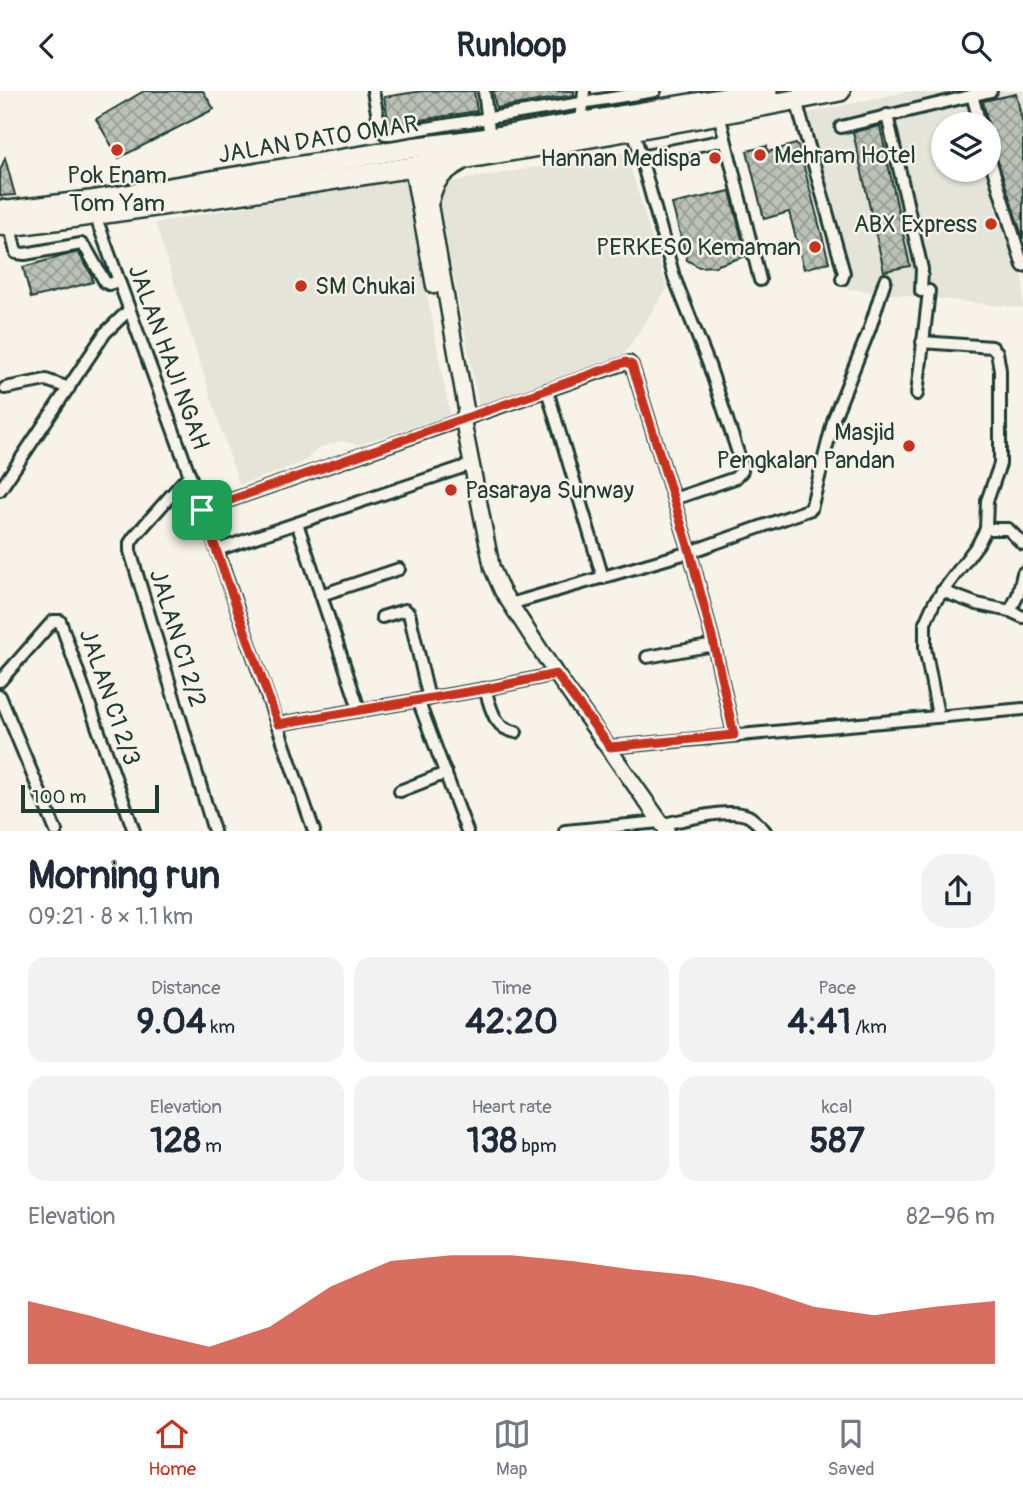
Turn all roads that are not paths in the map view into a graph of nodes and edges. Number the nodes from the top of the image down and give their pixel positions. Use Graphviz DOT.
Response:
graph roads {
  1 [pos="373,91"];
  2 [pos="484,91"];
  3 [pos="584,91"];
  4 [pos="655,91"];
  5 [pos="767,91"];
  6 [pos="840,91"];
  7 [pos="991,91"];
  8 [pos="972,95"];
  9 [pos="796,100"];
  10 [pos="709,102"];
  11 [pos="583,103"];
  12 [pos="977,112"];
  13 [pos="887,115"];
  14 [pos="487,118"];
  15 [pos="581,123"];
  16 [pos="841,127"];
  17 [pos="633,129"];
  18 [pos="490,138"];
  19 [pos="725,140"];
  20 [pos="640,157"];
  21 [pos="464,159"];
  22 [pos="417,163"];
  23 [pos="310,164"];
  24 [pos="997,182"];
  25 [pos="429,201"];
  26 [pos="95,215"];
  27 [pos="3,221"];
  28 [pos="1023,266"];
  29 [pos="842,279"];
  30 [pos="760,280"];
  31 [pos="885,280"];
  32 [pos="119,281"];
  33 [pos="129,310"];
  34 [pos="922,342"];
  35 [pos="5,388"];
  36 [pos="69,388"];
  37 [pos="547,390"];
  38 [pos="917,394"];
  39 [pos="464,420"];
  40 [pos="472,464"];
  41 [pos="189,475"];
  42 [pos="0,490"];
  43 [pos="674,499"];
  44 [pos="202,510"];
  45 [pos="297,523"];
  46 [pos="986,529"];
  47 [pos="1023,544"];
  48 [pos="217,550"];
  49 [pos="690,552"];
  50 [pos="399,569"];
  51 [pos="1023,573"];
  52 [pos="603,578"];
  53 [pos="942,591"];
  54 [pos="321,595"];
  55 [pos="510,604"];
  56 [pos="1010,611"];
  57 [pos="382,617"];
  58 [pos="1023,617"];
  59 [pos="714,645"];
  60 [pos="647,657"];
  61 [pos="556,674"];
  62 [pos="0,681"];
  63 [pos="485,689"];
  64 [pos="0,696"];
  65 [pos="424,699"];
  66 [pos="359,709"];
  67 [pos="1023,709"];
  68 [pos="938,715"];
  69 [pos="278,724"];
  70 [pos="516,733"];
  71 [pos="734,735"];
  72 [pos="610,747"];
  73 [pos="446,773"];
  74 [pos="400,791"];
  75 [pos="663,826"];
  76 [pos="56,831"];
  77 [pos="134,831"];
  78 [pos="214,831"];
  79 [pos="314,831"];
  80 [pos="467,831"];
  81 [pos="565,831"];
  82 [pos="765,831"];
  1 -- 14 [label="street"];
  2 -- 14 [label="street"];
  3 -- 11 [label="street"];
  4 -- 11 [label="street"];
  5 -- 10 [label="highway, JALAN DATO OMAR"];
  6 -- 9 [label="highway, JALAN DATO OMAR"];
  7 -- 8 [label="street"];
  8 -- 12 [label="street"];
  8 -- 13 [label="street"];
  9 -- 10 [label="highway, JALAN DATO OMAR"];
  9 -- 29 [label="street"];
  10 -- 15 [label="highway, JALAN DATO OMAR"];
  10 -- 17 [label="highway, JALAN DATO OMAR"];
  10 -- 19 [label="street"];
  11 -- 14 [label="street"];
  11 -- 15 [label="street"];
  13 -- 16 [label="street"];
  13 -- 34 [label="street"];
  14 -- 18 [label="street"];
  15 -- 18 [label="highway, JALAN DATO OMAR"];
  17 -- 20 [label="street"];
  17 -- 21 [label="highway, JALAN DATO OMAR"];
  18 -- 22 [label="highway"];
  18 -- 23 [label="highway, JALAN DATO OMAR"];
  19 -- 20 [label="street"];
  19 -- 30 [label="street"];
  20 -- 43 [label="street"];
  21 -- 22 [label="highway, JALAN DATO OMAR"];
  21 -- 25 [label="highway"];
  22 -- 23 [label="highway"];
  22 -- 25 [label="main road"];
  22 -- 26 [label="highway"];
  22 -- 39 [label="main road"];
  23 -- 27 [label="highway, JALAN DATO OMAR"];
  24 -- 28 [label="street"];
  25 -- 39 [label="main road"];
  26 -- 27 [label="highway"];
  26 -- 32 [label="street, JALAN HAJI NGAH"];
  27 -- 32 [label="street"];
  31 -- 49 [label="street"];
  32 -- 33 [label="street, JALAN HAJI NGAH"];
  33 -- 36 [label="street"];
  33 -- 41 [label="street, JALAN HAJI NGAH"];
  34 -- 38 [label="street"];
  34 -- 46 [label="street"];
  35 -- 36 [label="street"];
  36 -- 42 [label="street"];
  37 -- 39 [label="street"];
  37 -- 43 [label="street"];
  37 -- 52 [label="street"];
  39 -- 40 [label="main road"];
  39 -- 44 [label="street"];
  40 -- 45 [label="street"];
  40 -- 55 [label="main road"];
  41 -- 44 [label="street, JALAN HAJI NGAH"];
  41 -- 78 [label="street, JALAN C1 2/2"];
  43 -- 49 [label="street"];
  44 -- 48 [label="street, JALAN HAJI NGAH"];
  45 -- 48 [label="street"];
  45 -- 54 [label="street"];
  46 -- 47 [label="street"];
  46 -- 53 [label="street"];
  48 -- 69 [label="street, JALAN HAJI NGAH"];
  49 -- 52 [label="street"];
  49 -- 59 [label="street"];
  50 -- 54 [label="street"];
  51 -- 56 [label="street"];
  52 -- 55 [label="street"];
  53 -- 56 [label="street"];
  53 -- 68 [label="street"];
  54 -- 66 [label="street"];
  55 -- 61 [label="main road"];
  56 -- 58 [label="street"];
  57 -- 65 [label="street"];
  59 -- 60 [label="street"];
  59 -- 71 [label="street"];
  61 -- 63 [label="street"];
  61 -- 72 [label="main road"];
  62 -- 77 [label="street, JALAN C1 2/3"];
  63 -- 65 [label="street"];
  63 -- 70 [label="street"];
  64 -- 76 [label="street"];
  65 -- 66 [label="street"];
  65 -- 73 [label="street"];
  66 -- 69 [label="street"];
  67 -- 68 [label="street"];
  68 -- 71 [label="street"];
  69 -- 79 [label="street, JALAN HAJI NGAH"];
  71 -- 72 [label="street"];
  72 -- 75 [label="main road"];
  73 -- 74 [label="street"];
  73 -- 80 [label="street"];
  75 -- 81 [label="street"];
  75 -- 82 [label="street"];
}
